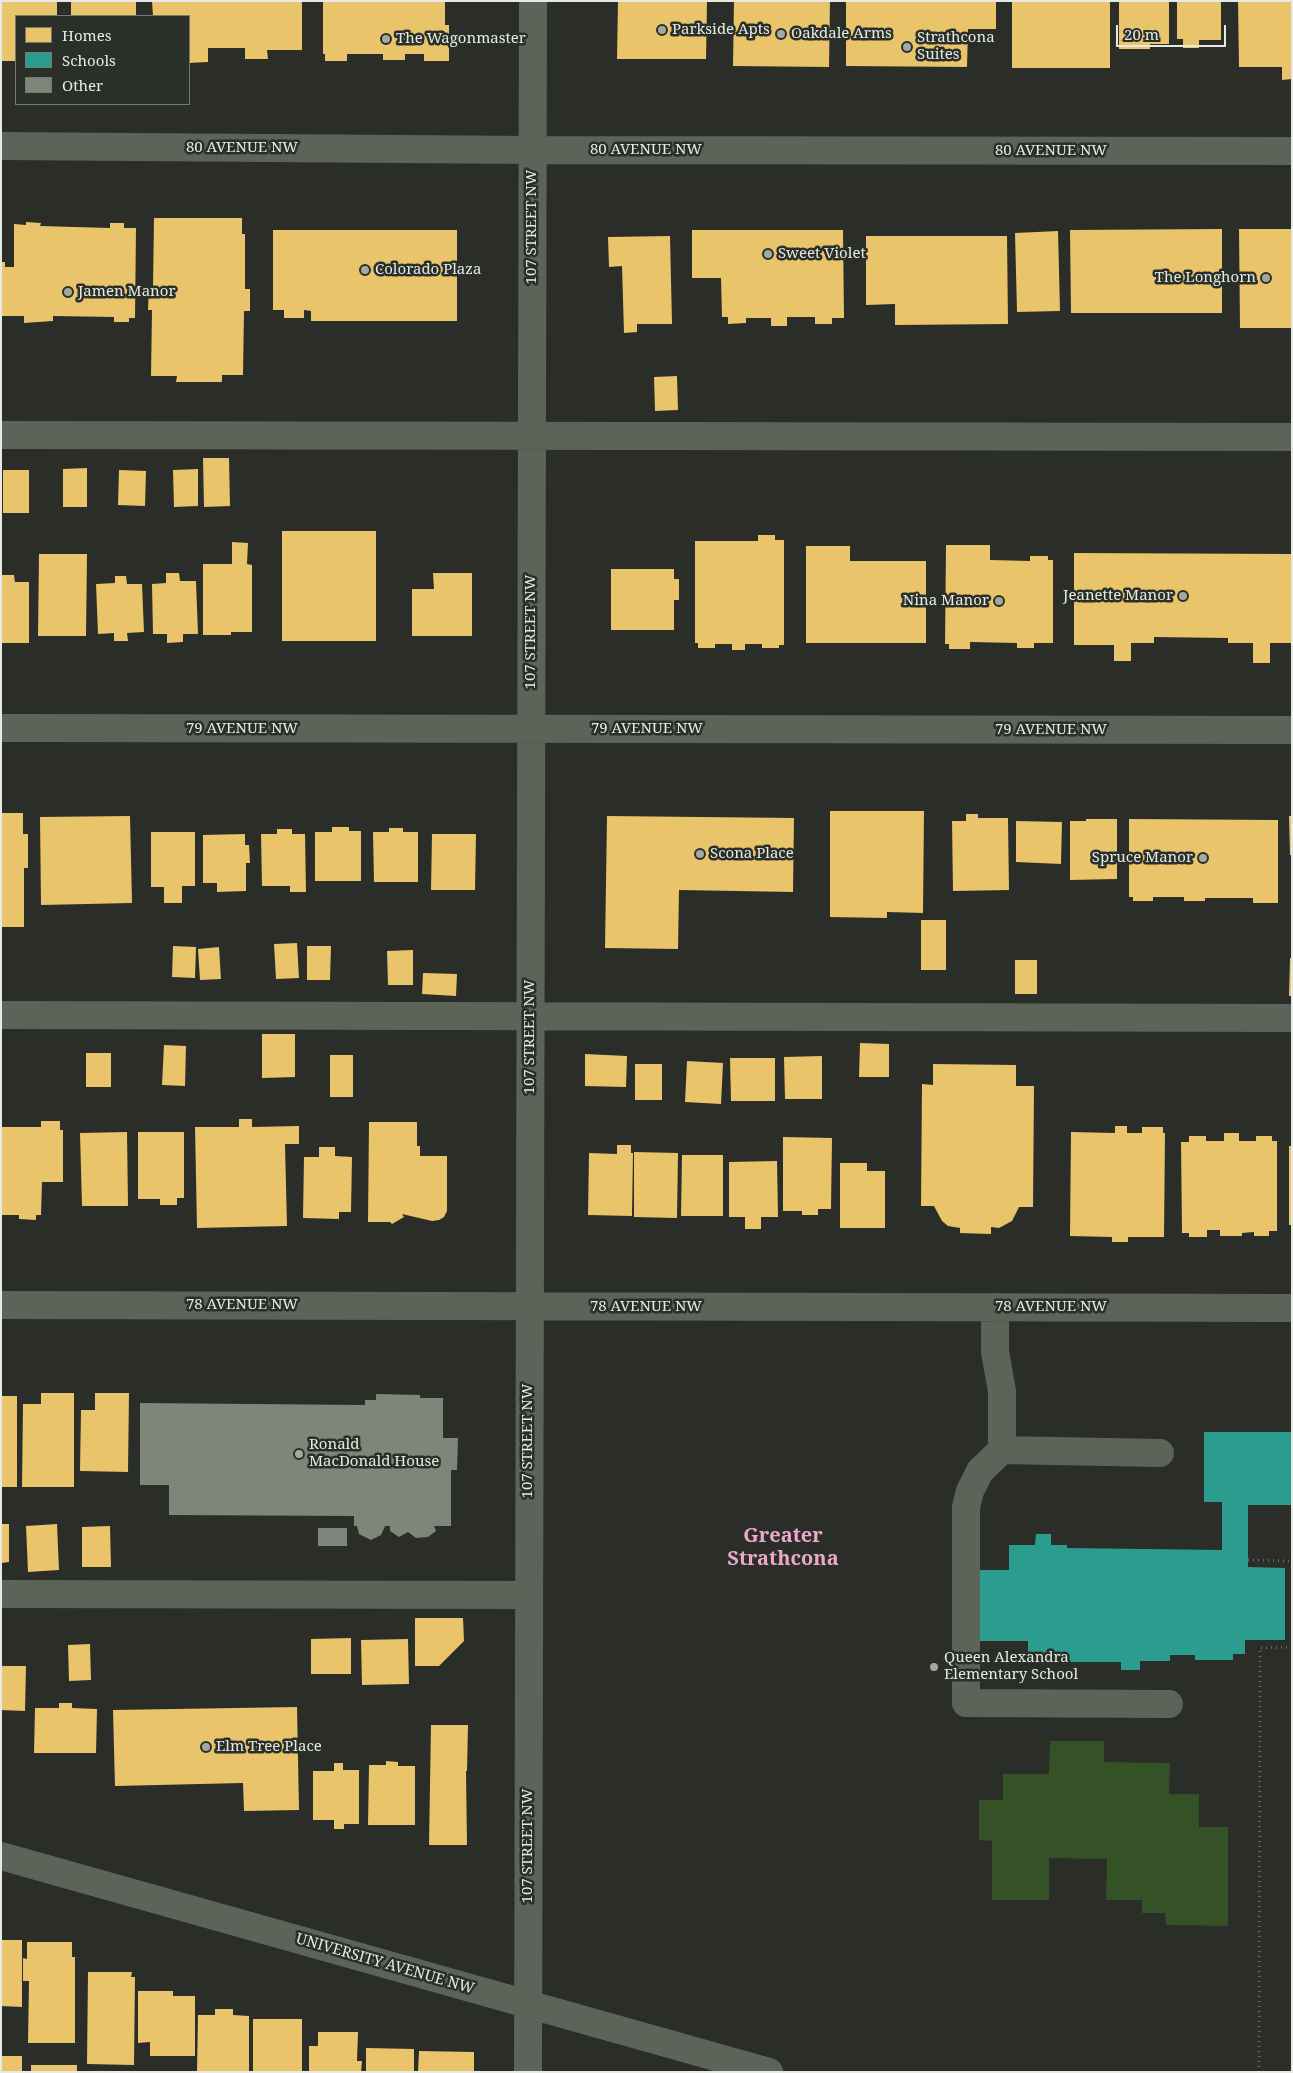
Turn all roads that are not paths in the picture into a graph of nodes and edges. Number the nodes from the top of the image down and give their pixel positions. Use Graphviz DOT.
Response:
graph roads {
  1 [pos="533,1"];
  2 [pos="1,146"];
  3 [pos="532,150"];
  4 [pos="1292,151"];
  5 [pos="1,435"];
  6 [pos="531,437"];
  7 [pos="1292,437"];
  8 [pos="1,728"];
  9 [pos="530,729"];
  10 [pos="1292,730"];
  11 [pos="1,1015"];
  12 [pos="530,1016"];
  13 [pos="1292,1018"];
  14 [pos="1,1304"];
  15 [pos="528,1307"];
  16 [pos="995,1307"];
  17 [pos="1292,1308"];
  18 [pos="1002,1450"];
  19 [pos="1160,1453"];
  20 [pos="1,1594"];
  21 [pos="529,1595"];
  22 [pos="1169,1704"];
  23 [pos="1,1856"];
  24 [pos="527,2004"];
  25 [pos="528,2072"];
  26 [pos="769,2072"];
  1 -- 3 [label="street, 107 STREET NW"];
  2 -- 3 [label="street, 80 AVENUE NW"];
  3 -- 4 [label="street, 80 AVENUE NW"];
  3 -- 6 [label="street, 107 STREET NW"];
  5 -- 6 [label="street"];
  6 -- 7 [label="street"];
  6 -- 9 [label="street, 107 STREET NW"];
  8 -- 9 [label="street, 79 AVENUE NW"];
  9 -- 10 [label="street, 79 AVENUE NW"];
  9 -- 12 [label="street, 107 STREET NW"];
  11 -- 12 [label="street"];
  12 -- 13 [label="street"];
  12 -- 15 [label="street, 107 STREET NW"];
  14 -- 15 [label="street, 78 AVENUE NW"];
  15 -- 16 [label="street, 78 AVENUE NW"];
  15 -- 21 [label="street, 107 STREET NW"];
  16 -- 17 [label="street, 78 AVENUE NW"];
  16 -- 18 [label="street"];
  18 -- 19 [label="street"];
  18 -- 22 [label="street"];
  20 -- 21 [label="street"];
  21 -- 24 [label="street, 107 STREET NW"];
  23 -- 24 [label="street, UNIVERSITY AVENUE NW"];
  24 -- 25 [label="street, 107 STREET NW"];
  24 -- 26 [label="street, UNIVERSITY AVENUE NW"];
}
